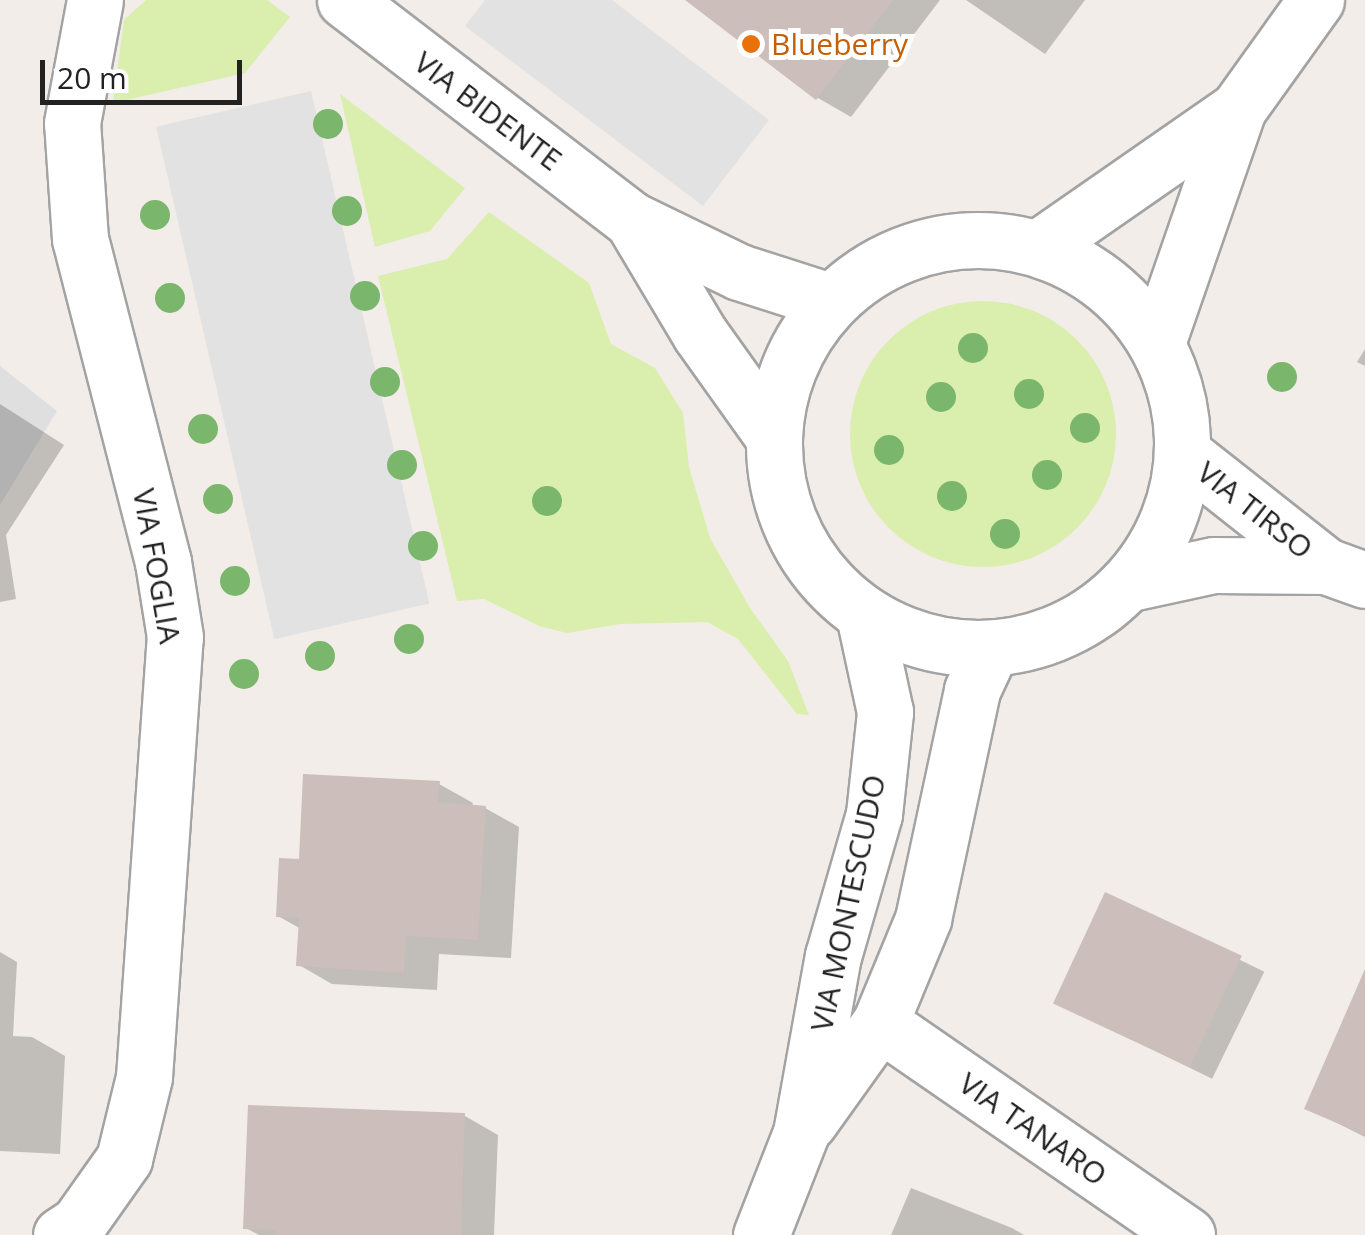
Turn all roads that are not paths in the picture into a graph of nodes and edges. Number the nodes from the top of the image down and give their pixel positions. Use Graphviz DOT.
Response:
graph roads {
  1 [pos="96,0"];
  2 [pos="345,0"];
  3 [pos="1316,0"];
  4 [pos="1238,110"];
  5 [pos="632,220"];
  6 [pos="1038,248"];
  7 [pos="830,302"];
  8 [pos="1157,344"];
  9 [pos="772,435"];
  10 [pos="1184,454"];
  11 [pos="1346,573"];
  12 [pos="1130,582"];
  13 [pos="864,615"];
  14 [pos="991,648"];
  15 [pos="880,1023"];
  16 [pos="801,1133"];
  17 [pos="61,1235"];
  18 [pos="761,1235"];
  19 [pos="1188,1235"];
  1 -- 17 [label="street, VIA FOGLIA"];
  2 -- 5 [label="street, VIA BIDENTE"];
  3 -- 4 [label="street"];
  4 -- 6 [label="street"];
  4 -- 8 [label="street"];
  5 -- 7 [label="street, VIA BIDENTE"];
  5 -- 9 [label="street, VIA BIDENTE"];
  6 -- 7 [label="street"];
  6 -- 8 [label="street"];
  7 -- 9 [label="street"];
  8 -- 10 [label="street"];
  9 -- 13 [label="street"];
  10 -- 11 [label="street, VIA TIRSO"];
  10 -- 12 [label="street"];
  11 -- 12 [label="street, VIA TIRSO"];
  12 -- 14 [label="street"];
  13 -- 14 [label="street"];
  13 -- 16 [label="street, VIA MONTESCUDO"];
  14 -- 15 [label="street, VIA MONTESCUDO"];
  15 -- 16 [label="street, VIA MONTESCUDO"];
  15 -- 19 [label="street, VIA TANARO"];
  16 -- 18 [label="street, VIA MONTESCUDO"];
}
